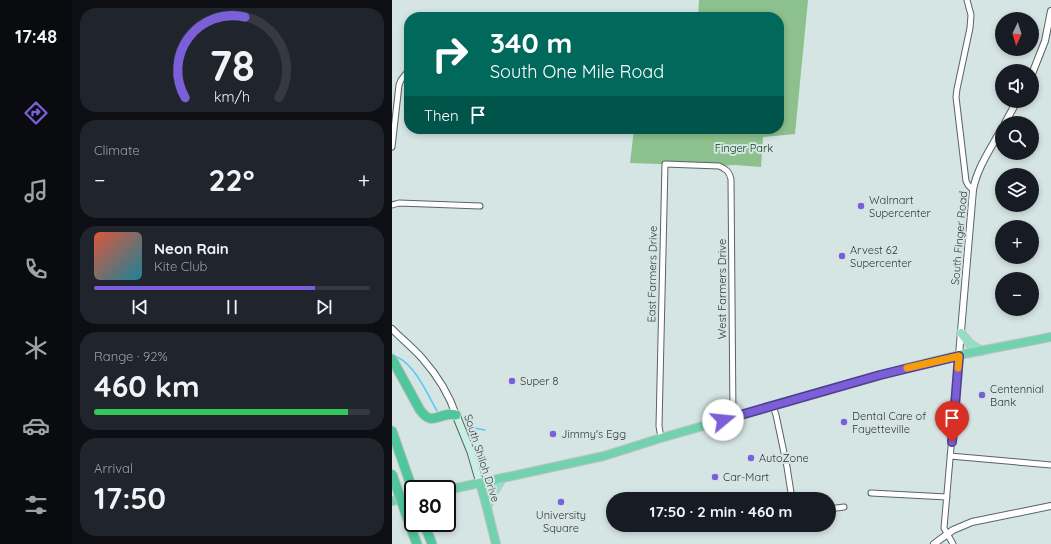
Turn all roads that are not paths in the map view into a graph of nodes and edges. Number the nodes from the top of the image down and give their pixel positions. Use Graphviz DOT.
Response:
graph roads {
  1 [pos="968,0"];
  2 [pos="1051,11"];
  3 [pos="1036,64"];
  4 [pos="404,76"];
  5 [pos="995,141"];
  6 [pos="392,147"];
  7 [pos="719,166"];
  8 [pos="973,190"];
  9 [pos="392,204"];
  10 [pos="480,206"];
  11 [pos="392,329"];
  12 [pos="961,333"];
  13 [pos="1051,337"];
  14 [pos="982,351"];
  15 [pos="959,356"];
  16 [pos="392,360"];
  17 [pos="773,406"];
  18 [pos="456,415"];
  19 [pos="733,418"];
  20 [pos="392,431"];
  21 [pos="661,438"];
  22 [pos="950,456"];
  23 [pos="1051,465"];
  24 [pos="392,474"];
  25 [pos="502,478"];
  26 [pos="409,480"];
  27 [pos="480,483"];
  28 [pos="456,488"];
  29 [pos="791,492"];
  30 [pos="871,493"];
  31 [pos="947,497"];
  32 [pos="404,499"];
  33 [pos="392,501"];
  34 [pos="1051,506"];
  35 [pos="844,507"];
  36 [pos="487,508"];
  37 [pos="836,508"];
  38 [pos="427,532"];
  39 [pos="947,534"];
  40 [pos="417,544"];
  41 [pos="432,544"];
  42 [pos="496,544"];
  43 [pos="934,544"];
  44 [pos="953,544"];
  1 -- 8 [label="street"];
  2 -- 3 [label="street"];
  4 -- 6 [label="street"];
  5 -- 8 [label="street, South Finger Road"];
  7 -- 19 [label="street, West Farmers Drive"];
  7 -- 21 [label="street, East Farmers Drive"];
  8 -- 12 [label="street, South Finger Road"];
  9 -- 10 [label="street"];
  11 -- 18 [label="street, South Shiloh Drive"];
  12 -- 14 [label="main road"];
  12 -- 15 [label="street, South Finger Road"];
  13 -- 14 [label="highway"];
  14 -- 15 [label="highway"];
  15 -- 17 [label="highway"];
  15 -- 22 [label="street"];
  16 -- 18 [label="highway"];
  17 -- 19 [label="highway"];
  17 -- 29 [label="street"];
  18 -- 27 [label="main road, South Shiloh Drive"];
  19 -- 21 [label="highway"];
  20 -- 26 [label="highway"];
  21 -- 25 [label="highway"];
  22 -- 23 [label="street"];
  22 -- 31 [label="street"];
  24 -- 40 [label="highway, bridge"];
  25 -- 27 [label="highway"];
  25 -- 36 [label="main road"];
  27 -- 28 [label="highway"];
  27 -- 36 [label="highway, South Shiloh Drive"];
  30 -- 31 [label="street"];
  31 -- 39 [label="street"];
  32 -- 33 [label="highway"];
  34 -- 39 [label="street"];
  35 -- 37 [label="street"];
  36 -- 42 [label="highway, South Shiloh Drive"];
  38 -- 41 [label="highway"];
  39 -- 43 [label="street"];
  39 -- 44 [label="street"];
}
